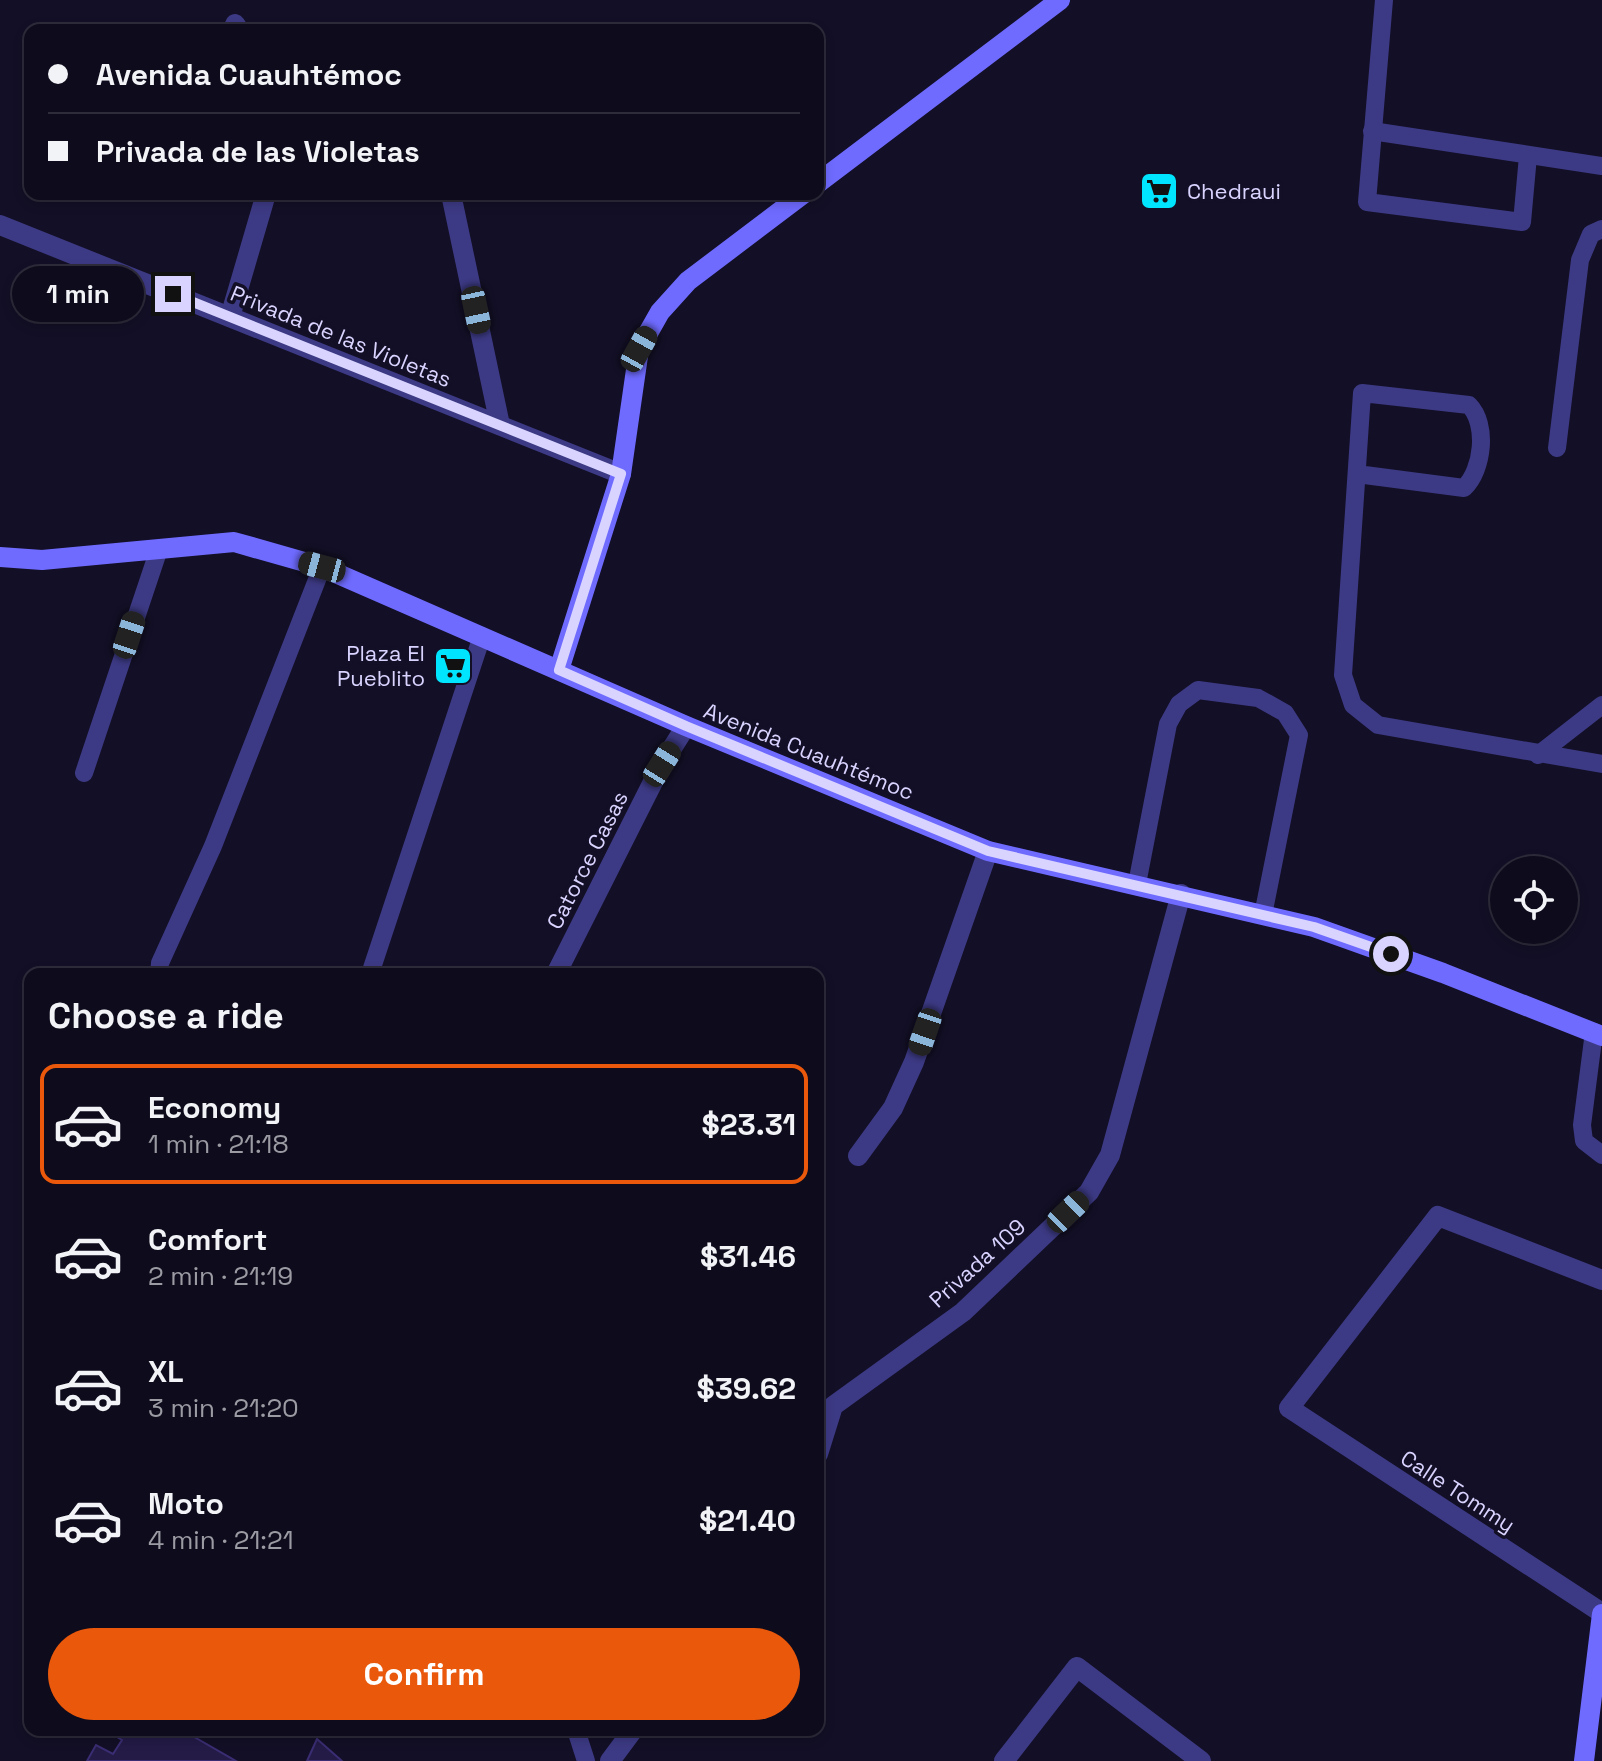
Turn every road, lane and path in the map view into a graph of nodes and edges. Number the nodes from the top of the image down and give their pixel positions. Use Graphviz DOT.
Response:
graph roads {
  1 [pos="1060,0"];
  2 [pos="1384,0"];
  3 [pos="1372,131"];
  4 [pos="1528,156"];
  5 [pos="1602,166"];
  6 [pos="824,178"];
  7 [pos="264,200"];
  8 [pos="452,200"];
  9 [pos="795,200"];
  10 [pos="0,225"];
  11 [pos="1602,229"];
  12 [pos="230,317"];
  13 [pos="500,425"];
  14 [pos="1557,448"];
  15 [pos="621,474"];
  16 [pos="1357,474"];
  17 [pos="159,549"];
  18 [pos="0,557"];
  19 [pos="322,567"];
  20 [pos="482,636"];
  21 [pos="559,670"];
  22 [pos="1602,705"];
  23 [pos="686,726"];
  24 [pos="1538,755"];
  25 [pos="1602,764"];
  26 [pos="84,773"];
  27 [pos="988,851"];
  28 [pos="1137,884"];
  29 [pos="1181,894"];
  30 [pos="1263,915"];
  31 [pos="160,968"];
  32 [pos="372,968"];
  33 [pos="559,968"];
  34 [pos="1598,1034"];
  35 [pos="1602,1155"];
  36 [pos="858,1156"];
  37 [pos="1602,1280"];
  38 [pos="826,1409"];
  39 [pos="1602,1614"];
  40 [pos="578,1736"];
  41 [pos="629,1736"];
  42 [pos="586,1761"];
  43 [pos="610,1761"];
  44 [pos="1004,1761"];
  45 [pos="1201,1761"];
  46 [pos="1584,1761"];
  1 -- 6 [label="main road"];
  2 -- 3 [label="lane"];
  3 -- 4 [label="lane"];
  3 -- 4 [label="lane"];
  4 -- 5 [label="lane"];
  7 -- 12 [label="street"];
  8 -- 13 [label="street"];
  9 -- 15 [label="main road"];
  10 -- 12 [label="street, Privada de las Violetas"];
  11 -- 14 [label="lane"];
  12 -- 13 [label="street, Privada de las Violetas"];
  13 -- 15 [label="street, Privada de las Violetas"];
  15 -- 21 [label="main road"];
  16 -- 16 [label="lane"];
  16 -- 24 [label="lane"];
  17 -- 18 [label="main road, Avenida Cuauhtémoc"];
  17 -- 19 [label="main road, Avenida Cuauhtémoc"];
  17 -- 26 [label="lane"];
  19 -- 20 [label="main road, Avenida Cuauhtémoc"];
  19 -- 31 [label="lane"];
  20 -- 21 [label="main road, Avenida Cuauhtémoc"];
  20 -- 32 [label="lane"];
  21 -- 23 [label="main road, Avenida Cuauhtémoc"];
  22 -- 24 [label="lane"];
  23 -- 27 [label="main road, Avenida Cuauhtémoc"];
  23 -- 33 [label="street, Catorce Casas"];
  24 -- 25 [label="lane"];
  27 -- 28 [label="main road, Avenida Cuauhtémoc"];
  27 -- 36 [label="street"];
  28 -- 29 [label="main road, Avenida Cuauhtémoc"];
  28 -- 30 [label="lane"];
  29 -- 30 [label="main road, Avenida Cuauhtémoc"];
  29 -- 38 [label="street, Privada 109"];
  30 -- 34 [label="main road, Avenida Cuauhtémoc"];
  34 -- 35 [label="lane"];
  37 -- 39 [label="street, Calle Tommy"];
  39 -- 46 [label="main road"];
  40 -- 42 [label="lane"];
  41 -- 43 [label="street"];
  44 -- 45 [label="street"];
}
